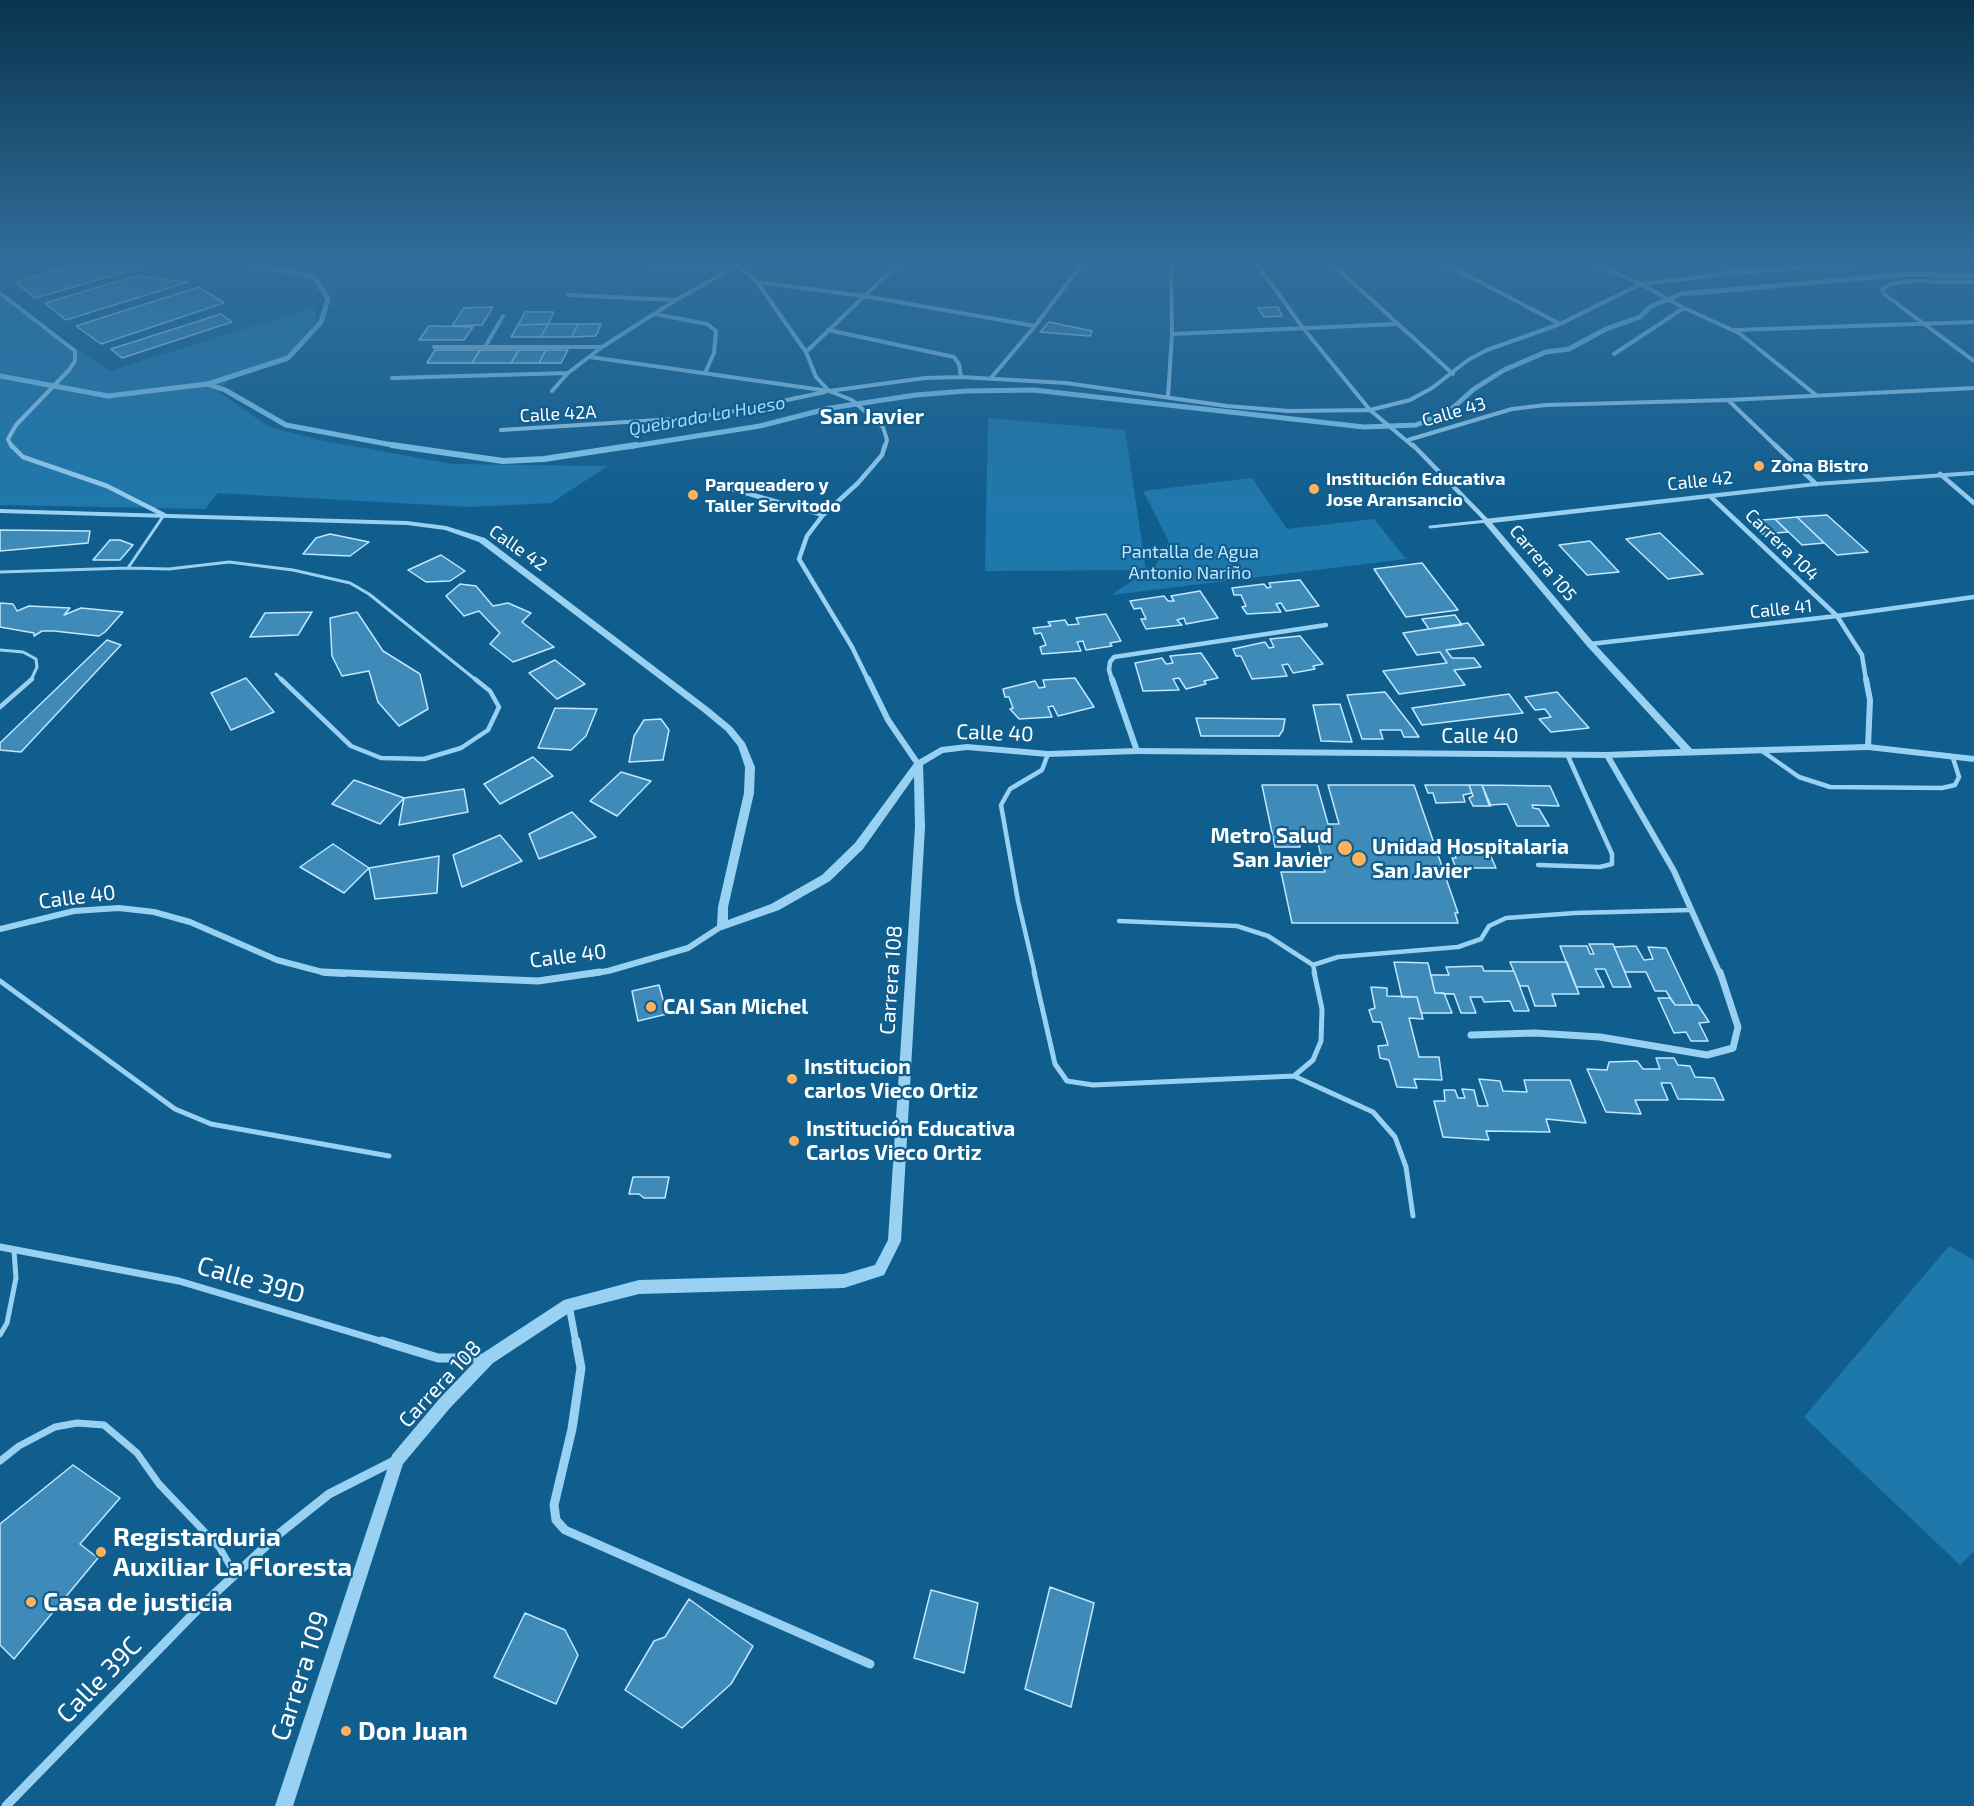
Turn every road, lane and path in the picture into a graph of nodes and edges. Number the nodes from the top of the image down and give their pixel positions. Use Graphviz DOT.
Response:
graph roads {
  1 [pos="66,344"];
  2 [pos="487,344"];
  3 [pos="605,344"];
  4 [pos="715,344"];
  5 [pos="801,344"];
  6 [pos="814,344"];
  7 [pos="895,344"];
  8 [pos="1020,344"];
  9 [pos="1171,344"];
  10 [pos="1316,344"];
  11 [pos="1419,344"];
  12 [pos="1503,344"];
  13 [pos="1628,344"];
  14 [pos="1750,344"];
  15 [pos="1952,344"];
  16 [pos="602,346"];
  17 [pos="434,347"];
  18 [pos="485,347"];
  19 [pos="806,352"];
  20 [pos="1614,354"];
  21 [pos="590,357"];
  22 [pos="1974,361"];
  23 [pos="568,373"];
  24 [pos="705,373"];
  25 [pos="1452,374"];
  26 [pos="961,377"];
  27 [pos="392,378"];
  28 [pos="991,378"];
  29 [pos="1974,388"];
  30 [pos="552,391"];
  31 [pos="829,391"];
  32 [pos="1816,396"];
  33 [pos="1168,397"];
  34 [pos="1728,400"];
  35 [pos="1370,410"];
  36 [pos="501,430"];
  37 [pos="1408,440"];
  38 [pos="1974,473"];
  39 [pos="1940,474"];
  40 [pos="1816,484"];
  41 [pos="725,488"];
  42 [pos="1712,497"];
  43 [pos="1974,503"];
  44 [pos="0,511"];
  45 [pos="164,514"];
  46 [pos="823,515"];
  47 [pos="1486,521"];
  48 [pos="1430,527"];
  49 [pos="128,568"];
  50 [pos="0,572"];
  51 [pos="1974,597"];
  52 [pos="1837,616"];
  53 [pos="1326,625"];
  54 [pos="1590,644"];
  55 [pos="0,650"];
  56 [pos="276,674"];
  57 [pos="0,707"];
  58 [pos="1868,747"];
  59 [pos="1762,751"];
  60 [pos="1137,752"];
  61 [pos="1690,753"];
  62 [pos="1048,754"];
  63 [pos="1567,754"];
  64 [pos="1607,754"];
  65 [pos="1953,758"];
  66 [pos="1974,759"];
  67 [pos="918,765"];
  68 [pos="1538,865"];
  69 [pos="1690,910"];
  70 [pos="1119,921"];
  71 [pos="722,926"];
  72 [pos="0,929"];
  73 [pos="1313,965"];
  74 [pos="0,981"];
  75 [pos="1471,1035"];
  76 [pos="1294,1076"];
  77 [pos="389,1156"];
  78 [pos="1413,1216"];
  79 [pos="0,1247"];
  80 [pos="14,1251"];
  81 [pos="569,1305"];
  82 [pos="0,1335"];
  83 [pos="488,1358"];
  84 [pos="397,1460"];
  85 [pos="0,1461"];
  86 [pos="235,1574"];
  87 [pos="870,1664"];
  88 [pos="6,1806"];
  89 [pos="284,1806"];
  1 -- 45 [label="street"];
  2 -- 18 [label="street"];
  3 -- 16 [label="street"];
  4 -- 24 [label="street"];
  5 -- 19 [label="street"];
  6 -- 19 [label="street"];
  7 -- 26 [label="street"];
  8 -- 28 [label="street"];
  9 -- 33 [label="street"];
  10 -- 35 [label="street, Carrera 105"];
  11 -- 25 [label="street"];
  12 -- 25 [label="street, Calle 43"];
  13 -- 20 [label="street"];
  14 -- 32 [label="street"];
  15 -- 22 [label="street"];
  16 -- 18 [label="street"];
  16 -- 21 [label="street"];
  17 -- 18 [label="street"];
  19 -- 31 [label="street"];
  21 -- 23 [label="street"];
  21 -- 24 [label="street, Calle 43"];
  23 -- 27 [label="street"];
  23 -- 30 [label="street"];
  24 -- 31 [label="street, Calle 43"];
  25 -- 35 [label="street, Calle 43"];
  26 -- 28 [label="street, Calle 43"];
  26 -- 31 [label="street, Calle 43"];
  28 -- 33 [label="street, Calle 43"];
  29 -- 32 [label="street, Calle 43"];
  31 -- 36 [label="street, Calle 42A"];
  31 -- 46 [label="street"];
  32 -- 34 [label="street, Calle 43"];
  33 -- 35 [label="street, Calle 43"];
  34 -- 37 [label="street, Calle 43"];
  34 -- 40 [label="street"];
  35 -- 37 [label="street, Carrera 105"];
  37 -- 47 [label="street, Carrera 105"];
  38 -- 39 [label="street, Calle 42"];
  39 -- 40 [label="street, Calle 42"];
  39 -- 43 [label="street"];
  40 -- 42 [label="street, Calle 42"];
  41 -- 46 [label="street"];
  42 -- 47 [label="street, Calle 42"];
  42 -- 52 [label="street, Carrera 104"];
  44 -- 45 [label="street, Calle 42"];
  45 -- 49 [label="lane"];
  45 -- 71 [label="street, Calle 42"];
  46 -- 67 [label="street"];
  47 -- 48 [label="lane, Calle 42"];
  47 -- 54 [label="street, Carrera 105"];
  49 -- 50 [label="lane"];
  49 -- 56 [label="lane"];
  51 -- 52 [label="street, Calle 41"];
  52 -- 54 [label="street, Calle 41"];
  52 -- 58 [label="street, Carrera 104"];
  53 -- 60 [label="street"];
  54 -- 61 [label="street, Carrera 105"];
  55 -- 57 [label="lane"];
  58 -- 59 [label="street, Calle 40"];
  58 -- 65 [label="street, Calle 40"];
  59 -- 61 [label="street, Calle 40"];
  59 -- 65 [label="lane"];
  60 -- 62 [label="street, Calle 40"];
  60 -- 63 [label="street, Calle 40"];
  61 -- 64 [label="street, Calle 40"];
  62 -- 67 [label="street, Calle 40"];
  62 -- 76 [label="lane"];
  63 -- 64 [label="street, Calle 40"];
  63 -- 68 [label="lane"];
  64 -- 69 [label="street"];
  65 -- 66 [label="street, Calle 40"];
  67 -- 71 [label="street, Calle 40"];
  67 -- 81 [label="street, Carrera 108"];
  69 -- 73 [label="lane"];
  69 -- 75 [label="street"];
  70 -- 73 [label="lane"];
  71 -- 72 [label="street, Calle 40"];
  73 -- 76 [label="lane"];
  74 -- 77 [label="lane"];
  76 -- 78 [label="lane"];
  79 -- 80 [label="street, Calle 39D"];
  80 -- 82 [label="lane"];
  80 -- 83 [label="street, Calle 39D"];
  81 -- 83 [label="street, Carrera 108"];
  81 -- 87 [label="street"];
  83 -- 84 [label="street, Carrera 108"];
  84 -- 86 [label="street, Calle 39C"];
  84 -- 89 [label="street, Carrera 109"];
  85 -- 86 [label="lane"];
  86 -- 88 [label="street, Calle 39C"];
}
